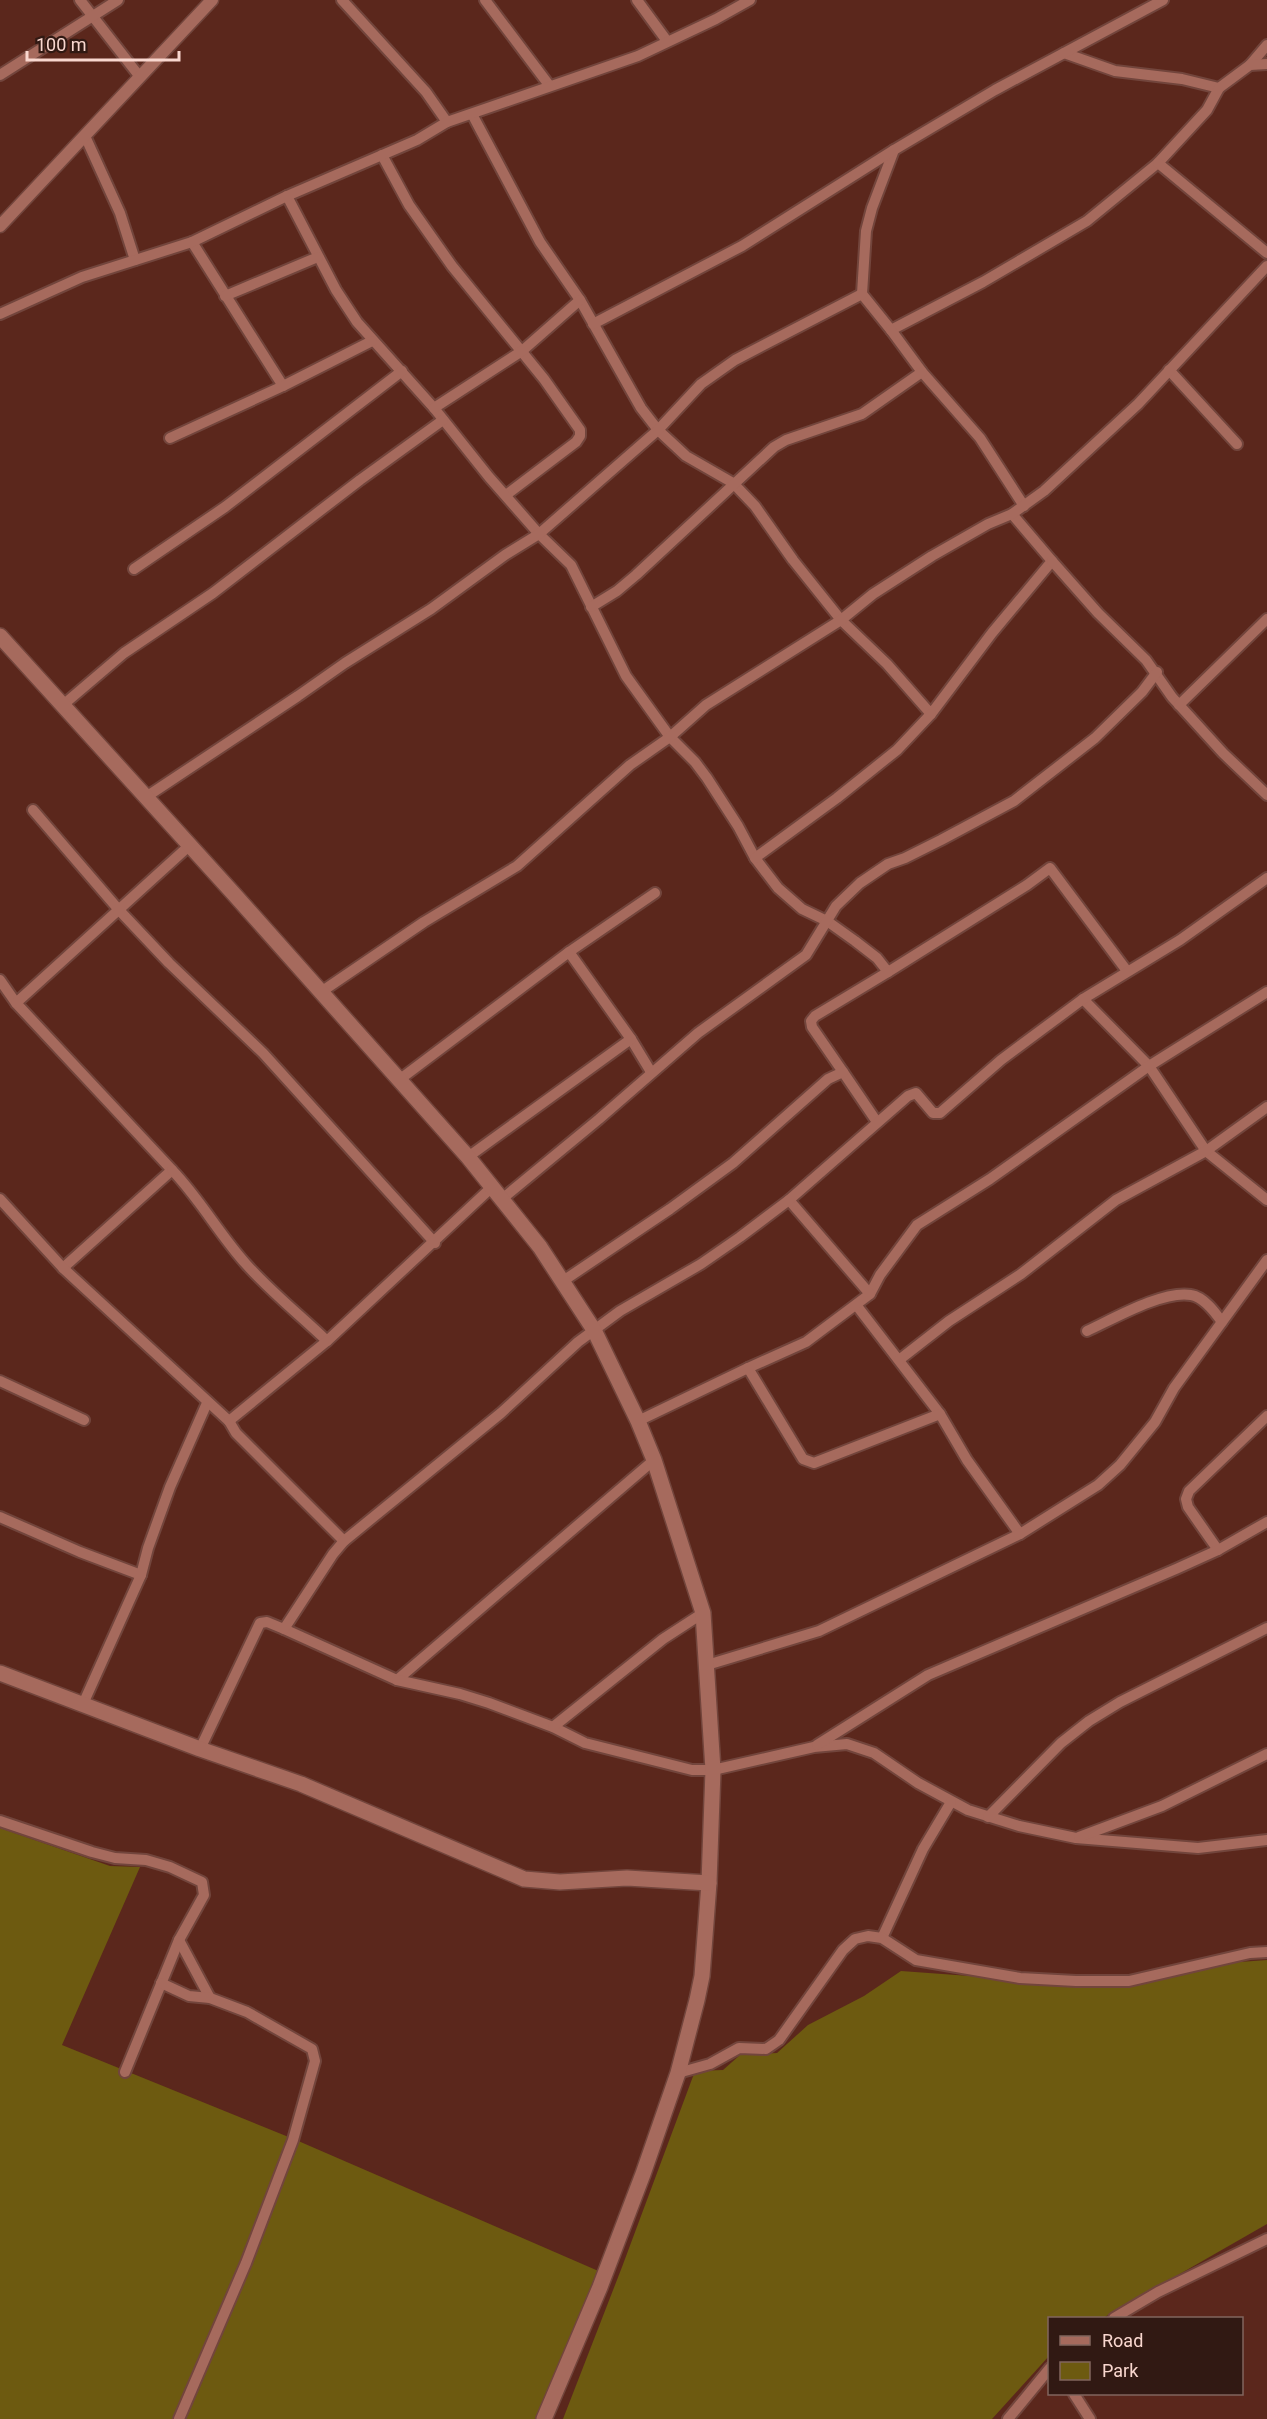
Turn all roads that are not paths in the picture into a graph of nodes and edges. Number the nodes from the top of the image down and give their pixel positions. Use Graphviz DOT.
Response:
graph roads {
  1 [pos="80,0"];
  2 [pos="118,0"];
  3 [pos="212,0"];
  4 [pos="342,0"];
  5 [pos="485,0"];
  6 [pos="637,0"];
  7 [pos="750,0"];
  8 [pos="1163,0"];
  9 [pos="91,16"];
  10 [pos="667,41"];
  11 [pos="1267,45"];
  12 [pos="1064,53"];
  13 [pos="1267,64"];
  14 [pos="1250,65"];
  15 [pos="0,75"];
  16 [pos="140,77"];
  17 [pos="549,86"];
  18 [pos="1219,88"];
  19 [pos="472,114"];
  20 [pos="447,122"];
  21 [pos="85,135"];
  22 [pos="894,150"];
  23 [pos="382,155"];
  24 [pos="1158,163"];
  25 [pos="287,196"];
  26 [pos="0,226"];
  27 [pos="192,242"];
  28 [pos="1267,253"];
  29 [pos="318,258"];
  30 [pos="135,260"];
  31 [pos="1267,266"];
  32 [pos="862,294"];
  33 [pos="225,296"];
  34 [pos="580,300"];
  35 [pos="0,314"];
  36 [pos="593,324"];
  37 [pos="891,330"];
  38 [pos="372,341"];
  39 [pos="522,351"];
  40 [pos="1169,370"];
  41 [pos="402,371"];
  42 [pos="922,372"];
  43 [pos="283,386"];
  44 [pos="434,408"];
  45 [pos="443,420"];
  46 [pos="658,430"];
  47 [pos="170,438"];
  48 [pos="1237,444"];
  49 [pos="734,483"];
  50 [pos="506,495"];
  51 [pos="1024,506"];
  52 [pos="1012,514"];
  53 [pos="539,534"];
  54 [pos="1052,561"];
  55 [pos="134,569"];
  56 [pos="591,607"];
  57 [pos="1267,619"];
  58 [pos="841,620"];
  59 [pos="0,637"];
  60 [pos="1157,672"];
  61 [pos="63,705"];
  62 [pos="1179,705"];
  63 [pos="931,714"];
  64 [pos="670,737"];
  65 [pos="1267,795"];
  66 [pos="146,797"];
  67 [pos="33,810"];
  68 [pos="190,845"];
  69 [pos="755,858"];
  70 [pos="1267,878"];
  71 [pos="656,893"];
  72 [pos="119,910"];
  73 [pos="827,921"];
  74 [pos="569,952"];
  75 [pos="1127,971"];
  76 [pos="888,972"];
  77 [pos="0,980"];
  78 [pos="321,992"];
  79 [pos="1267,992"];
  80 [pos="1083,999"];
  81 [pos="16,1003"];
  82 [pos="631,1039"];
  83 [pos="1149,1066"];
  84 [pos="651,1072"];
  85 [pos="843,1072"];
  86 [pos="399,1080"];
  87 [pos="1267,1107"];
  88 [pos="877,1122"];
  89 [pos="1206,1151"];
  90 [pos="468,1157"];
  91 [pos="172,1170"];
  92 [pos="497,1193"];
  93 [pos="0,1199"];
  94 [pos="789,1200"];
  95 [pos="1267,1200"];
  96 [pos="435,1243"];
  97 [pos="1267,1260"];
  98 [pos="63,1268"];
  99 [pos="563,1281"];
  100 [pos="870,1294"];
  101 [pos="857,1306"];
  102 [pos="1222,1322"];
  103 [pos="594,1330"];
  104 [pos="1087,1331"];
  105 [pos="327,1341"];
  106 [pos="899,1360"];
  107 [pos="748,1368"];
  108 [pos="0,1381"];
  109 [pos="207,1403"];
  110 [pos="940,1414"];
  111 [pos="1267,1416"];
  112 [pos="84,1420"];
  113 [pos="229,1421"];
  114 [pos="638,1421"];
  115 [pos="654,1460"];
  116 [pos="0,1517"];
  117 [pos="1267,1522"];
  118 [pos="1020,1534"];
  119 [pos="344,1541"];
  120 [pos="1218,1550"];
  121 [pos="141,1575"];
  122 [pos="703,1613"];
  123 [pos="1267,1628"];
  124 [pos="284,1629"];
  125 [pos="707,1665"];
  126 [pos="0,1673"];
  127 [pos="397,1680"];
  128 [pos="83,1704"];
  129 [pos="553,1727"];
  130 [pos="814,1746"];
  131 [pos="200,1749"];
  132 [pos="1267,1754"];
  133 [pos="713,1770"];
  134 [pos="951,1802"];
  135 [pos="988,1817"];
  136 [pos="0,1821"];
  137 [pos="1076,1838"];
  138 [pos="1267,1840"];
  139 [pos="710,1883"];
  140 [pos="882,1938"];
  141 [pos="179,1940"];
  142 [pos="1267,1952"];
  143 [pos="161,1983"];
  144 [pos="210,1998"];
  145 [pos="125,2072"];
  146 [pos="678,2073"];
  147 [pos="1267,2240"];
  148 [pos="1117,2317"];
  149 [pos="1048,2370"];
  150 [pos="1075,2395"];
  151 [pos="179,2419"];
  152 [pos="544,2419"];
  153 [pos="1008,2419"];
  154 [pos="1090,2419"];
  1 -- 9 [label="street"];
  2 -- 9 [label="street"];
  3 -- 16 [label="street"];
  4 -- 20 [label="street"];
  5 -- 17 [label="street"];
  6 -- 10 [label="street"];
  7 -- 10 [label="street"];
  8 -- 12 [label="street"];
  9 -- 15 [label="street"];
  9 -- 16 [label="street"];
  10 -- 17 [label="street"];
  11 -- 14 [label="street"];
  12 -- 18 [label="street"];
  12 -- 22 [label="street"];
  13 -- 14 [label="street"];
  14 -- 18 [label="street"];
  16 -- 21 [label="street"];
  17 -- 19 [label="street"];
  18 -- 24 [label="street"];
  19 -- 20 [label="street"];
  19 -- 34 [label="street"];
  20 -- 23 [label="street"];
  21 -- 26 [label="street"];
  21 -- 30 [label="street"];
  22 -- 32 [label="street"];
  22 -- 36 [label="street"];
  23 -- 25 [label="street"];
  23 -- 39 [label="street"];
  24 -- 28 [label="street"];
  24 -- 37 [label="street"];
  25 -- 27 [label="street"];
  25 -- 29 [label="street"];
  27 -- 30 [label="street"];
  27 -- 33 [label="street"];
  29 -- 33 [label="street"];
  29 -- 38 [label="street"];
  30 -- 35 [label="street"];
  31 -- 40 [label="street"];
  32 -- 37 [label="street"];
  32 -- 46 [label="street"];
  33 -- 43 [label="street"];
  34 -- 36 [label="street"];
  34 -- 39 [label="street"];
  36 -- 46 [label="street"];
  37 -- 42 [label="street"];
  38 -- 41 [label="street"];
  38 -- 43 [label="street"];
  39 -- 44 [label="street"];
  39 -- 50 [label="street"];
  40 -- 48 [label="street"];
  40 -- 51 [label="street"];
  41 -- 44 [label="street"];
  41 -- 55 [label="street"];
  42 -- 49 [label="street"];
  42 -- 51 [label="street"];
  43 -- 47 [label="street"];
  44 -- 45 [label="street"];
  45 -- 50 [label="street"];
  45 -- 61 [label="street"];
  46 -- 49 [label="street"];
  46 -- 53 [label="street"];
  49 -- 56 [label="street"];
  49 -- 58 [label="street"];
  50 -- 53 [label="street"];
  51 -- 52 [label="street"];
  52 -- 54 [label="street"];
  52 -- 58 [label="street"];
  53 -- 56 [label="street"];
  53 -- 66 [label="street"];
  54 -- 60 [label="street"];
  54 -- 63 [label="street"];
  56 -- 64 [label="street"];
  57 -- 62 [label="street"];
  58 -- 63 [label="street"];
  58 -- 64 [label="street"];
  59 -- 61 [label="main road"];
  60 -- 62 [label="street"];
  60 -- 73 [label="street"];
  61 -- 66 [label="main road"];
  62 -- 65 [label="street"];
  63 -- 69 [label="street"];
  64 -- 69 [label="street"];
  64 -- 78 [label="street"];
  66 -- 68 [label="main road"];
  67 -- 72 [label="street"];
  68 -- 72 [label="street"];
  68 -- 78 [label="main road"];
  69 -- 73 [label="street"];
  70 -- 75 [label="street"];
  71 -- 74 [label="street"];
  72 -- 81 [label="street"];
  72 -- 96 [label="street"];
  73 -- 76 [label="street"];
  73 -- 84 [label="street"];
  74 -- 82 [label="street"];
  74 -- 86 [label="street"];
  75 -- 76 [label="street"];
  75 -- 80 [label="street"];
  76 -- 85 [label="street"];
  77 -- 81 [label="street"];
  78 -- 86 [label="main road"];
  79 -- 83 [label="street"];
  80 -- 83 [label="street"];
  80 -- 88 [label="street"];
  81 -- 91 [label="street"];
  82 -- 84 [label="street"];
  82 -- 90 [label="street"];
  83 -- 89 [label="street"];
  83 -- 100 [label="street"];
  84 -- 92 [label="street"];
  85 -- 88 [label="street"];
  85 -- 99 [label="street"];
  86 -- 90 [label="main road"];
  87 -- 89 [label="street"];
  88 -- 94 [label="street"];
  89 -- 95 [label="street"];
  89 -- 106 [label="street"];
  90 -- 92 [label="main road"];
  91 -- 98 [label="street"];
  91 -- 105 [label="street"];
  92 -- 96 [label="street"];
  92 -- 99 [label="main road"];
  93 -- 98 [label="street"];
  94 -- 100 [label="street"];
  94 -- 103 [label="street"];
  96 -- 105 [label="street"];
  97 -- 102 [label="street"];
  98 -- 109 [label="street"];
  99 -- 103 [label="main road"];
  100 -- 101 [label="street"];
  101 -- 106 [label="street"];
  101 -- 107 [label="street"];
  102 -- 104 [label="street"];
  102 -- 118 [label="street"];
  103 -- 114 [label="main road"];
  103 -- 119 [label="street"];
  105 -- 113 [label="street"];
  106 -- 110 [label="street"];
  107 -- 110 [label="street"];
  107 -- 114 [label="street"];
  108 -- 112 [label="street"];
  109 -- 113 [label="street"];
  109 -- 121 [label="street"];
  110 -- 118 [label="street"];
  111 -- 120 [label="street"];
  113 -- 119 [label="street"];
  114 -- 115 [label="main road"];
  115 -- 122 [label="main road"];
  115 -- 127 [label="street"];
  116 -- 121 [label="street"];
  117 -- 120 [label="street"];
  118 -- 125 [label="street"];
  119 -- 124 [label="street"];
  120 -- 130 [label="street"];
  121 -- 128 [label="street"];
  122 -- 125 [label="main road"];
  122 -- 129 [label="street"];
  123 -- 135 [label="street"];
  124 -- 127 [label="street"];
  124 -- 131 [label="street"];
  125 -- 133 [label="main road"];
  126 -- 128 [label="main road"];
  127 -- 129 [label="street"];
  128 -- 131 [label="main road"];
  129 -- 133 [label="street"];
  130 -- 133 [label="street"];
  130 -- 134 [label="street"];
  131 -- 139 [label="main road"];
  132 -- 137 [label="street"];
  133 -- 139 [label="main road"];
  134 -- 135 [label="street"];
  134 -- 140 [label="street"];
  135 -- 137 [label="street"];
  136 -- 141 [label="street"];
  137 -- 138 [label="street"];
  139 -- 146 [label="main road"];
  140 -- 142 [label="street"];
  140 -- 146 [label="street"];
  141 -- 143 [label="street"];
  141 -- 144 [label="street"];
  143 -- 144 [label="street"];
  143 -- 145 [label="street"];
  144 -- 151 [label="street"];
  146 -- 152 [label="main road"];
  147 -- 148 [label="street"];
  149 -- 153 [label="street"];
  150 -- 154 [label="street"];
}
